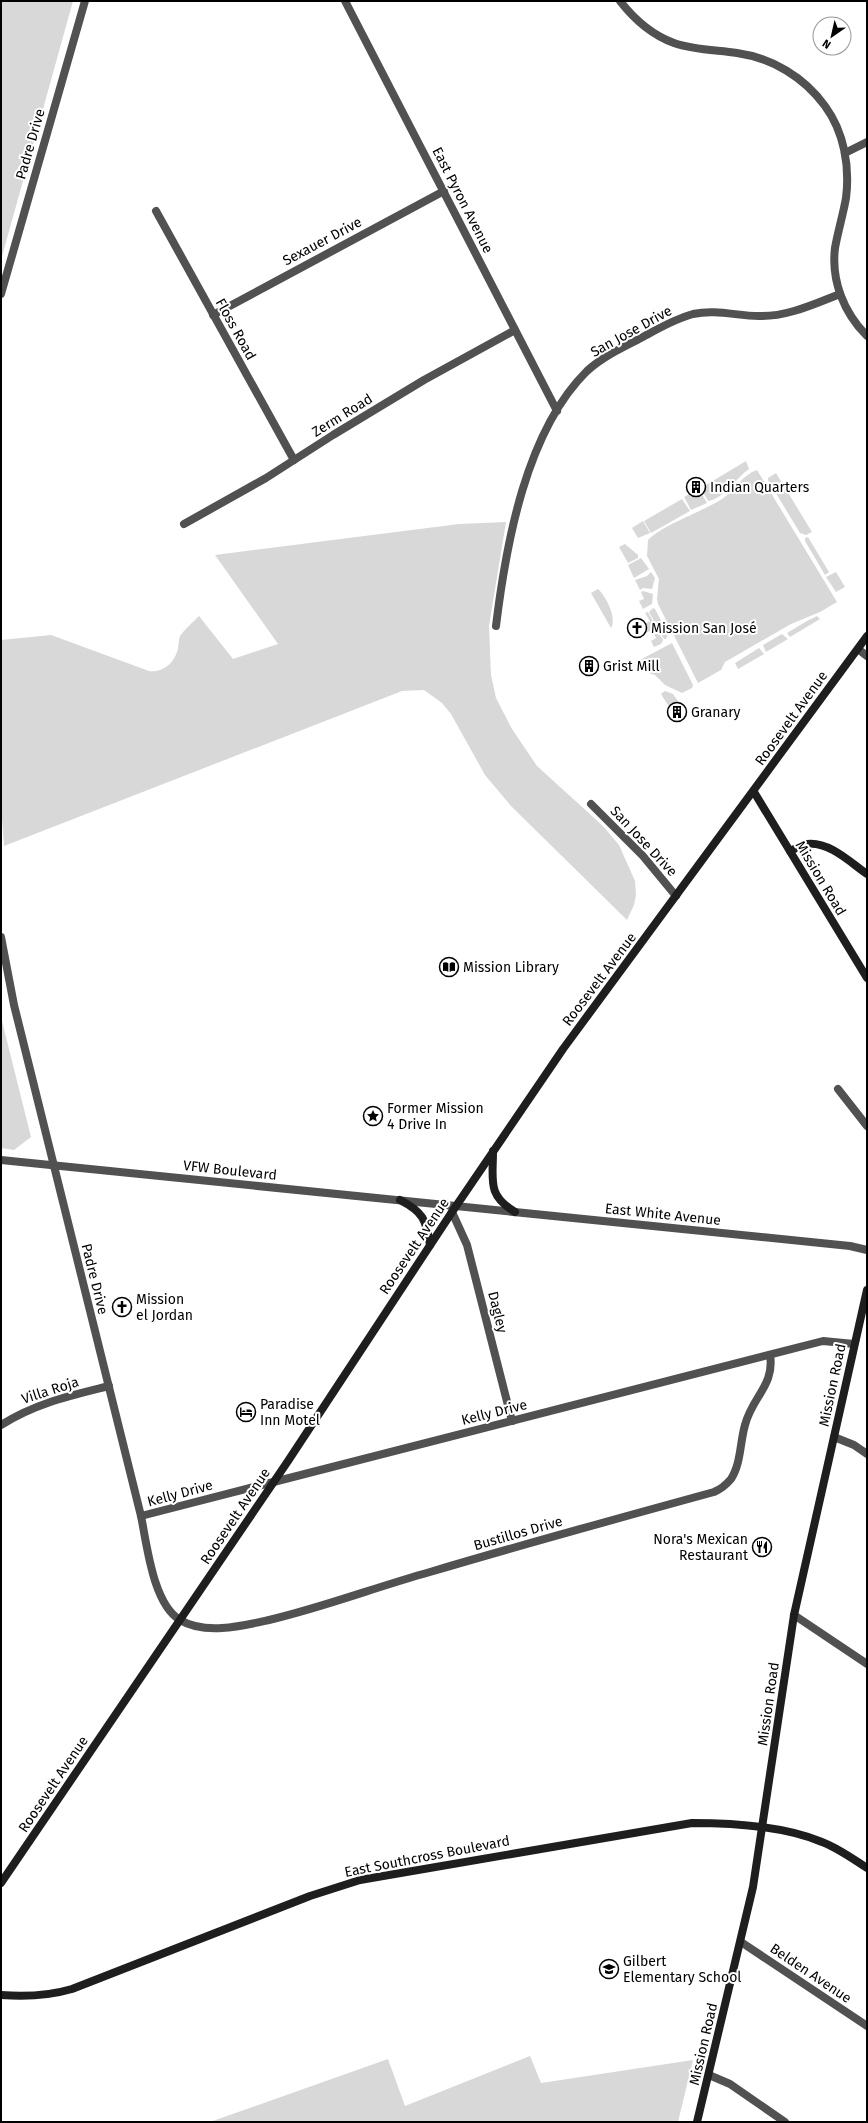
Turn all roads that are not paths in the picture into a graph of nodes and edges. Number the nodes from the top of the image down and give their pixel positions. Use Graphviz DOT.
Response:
graph roads {
  1 [pos="85,1"];
  2 [pos="345,1"];
  3 [pos="620,1"];
  4 [pos="867,142"];
  5 [pos="845,153"];
  6 [pos="444,191"];
  7 [pos="156,211"];
  8 [pos="1,294"];
  9 [pos="840,294"];
  10 [pos="213,315"];
  11 [pos="515,330"];
  12 [pos="867,336"];
  13 [pos="557,411"];
  14 [pos="294,460"];
  15 [pos="184,524"];
  16 [pos="496,626"];
  17 [pos="867,636"];
  18 [pos="858,649"];
  19 [pos="867,656"];
  20 [pos="754,792"];
  21 [pos="591,804"];
  22 [pos="790,852"];
  23 [pos="867,874"];
  24 [pos="676,896"];
  25 [pos="1,937"];
  26 [pos="867,978"];
  27 [pos="838,1089"];
  28 [pos="867,1126"];
  29 [pos="493,1151"];
  30 [pos="1,1160"];
  31 [pos="54,1166"];
  32 [pos="400,1200"];
  33 [pos="454,1209"];
  34 [pos="515,1212"];
  35 [pos="430,1245"];
  36 [pos="867,1250"];
  37 [pos="867,1290"];
  38 [pos="854,1344"];
  39 [pos="770,1354"];
  40 [pos="109,1386"];
  41 [pos="512,1421"];
  42 [pos="1,1425"];
  43 [pos="834,1437"];
  44 [pos="867,1454"];
  45 [pos="273,1482"];
  46 [pos="141,1516"];
  47 [pos="794,1615"];
  48 [pos="180,1620"];
  49 [pos="867,1664"];
  50 [pos="764,1829"];
  51 [pos="867,1868"];
  52 [pos="1,1883"];
  53 [pos="741,1942"];
  54 [pos="1,1995"];
  55 [pos="867,2026"];
  56 [pos="709,2075"];
  57 [pos="697,2122"];
  58 [pos="785,2122"];
  1 -- 8 [label="street, Padre Drive"];
  2 -- 6 [label="street, East Pyron Avenue"];
  3 -- 5 [label="street"];
  4 -- 5 [label="street"];
  5 -- 9 [label="street"];
  6 -- 10 [label="street, Sexauer Drive"];
  6 -- 11 [label="street, East Pyron Avenue"];
  7 -- 10 [label="street, Floss Road"];
  9 -- 12 [label="street"];
  9 -- 13 [label="street, San Jose Drive"];
  10 -- 14 [label="street, Floss Road"];
  11 -- 13 [label="street, East Pyron Avenue"];
  11 -- 14 [label="street, Zerm Road"];
  13 -- 16 [label="street, San Jose Drive"];
  14 -- 15 [label="street, Zerm Road"];
  17 -- 18 [label="main road, Roosevelt Avenue"];
  18 -- 19 [label="street"];
  18 -- 20 [label="main road, Roosevelt Avenue"];
  20 -- 22 [label="main road, Mission Road"];
  20 -- 24 [label="main road, Roosevelt Avenue"];
  21 -- 24 [label="street, San Jose Drive"];
  22 -- 23 [label="main road"];
  22 -- 26 [label="main road, Mission Road"];
  24 -- 29 [label="main road, Roosevelt Avenue"];
  25 -- 31 [label="street, Padre Drive"];
  27 -- 28 [label="street"];
  29 -- 33 [label="main road, Roosevelt Avenue"];
  29 -- 34 [label="main road"];
  30 -- 31 [label="street, VFW Boulevard"];
  31 -- 32 [label="street, VFW Boulevard"];
  31 -- 40 [label="street, Padre Drive"];
  32 -- 33 [label="street, VFW Boulevard"];
  32 -- 35 [label="main road"];
  33 -- 34 [label="street, East White Avenue"];
  33 -- 35 [label="main road, Roosevelt Avenue"];
  33 -- 41 [label="street, Dagley"];
  34 -- 36 [label="street, East White Avenue"];
  35 -- 45 [label="main road, Roosevelt Avenue"];
  37 -- 38 [label="main road, Mission Road"];
  38 -- 39 [label="street, Kelly Drive"];
  38 -- 43 [label="main road, Mission Road"];
  39 -- 41 [label="street, Kelly Drive"];
  39 -- 48 [label="street, Bustillos Drive"];
  40 -- 42 [label="street, Villa Roja"];
  40 -- 46 [label="street, Padre Drive"];
  41 -- 45 [label="street, Kelly Drive"];
  43 -- 44 [label="street"];
  43 -- 47 [label="main road, Mission Road"];
  45 -- 46 [label="street, Kelly Drive"];
  45 -- 48 [label="main road, Roosevelt Avenue"];
  46 -- 48 [label="street, Padre Drive"];
  47 -- 49 [label="street"];
  47 -- 50 [label="main road, Mission Road"];
  48 -- 52 [label="main road, Roosevelt Avenue"];
  50 -- 51 [label="main road, East Southcross Boulevard"];
  50 -- 53 [label="main road, Mission Road"];
  50 -- 54 [label="main road, East Southcross Boulevard"];
  53 -- 55 [label="street, Belden Avenue"];
  53 -- 56 [label="main road, Mission Road"];
  56 -- 57 [label="main road, Mission Road"];
  56 -- 58 [label="street"];
}
